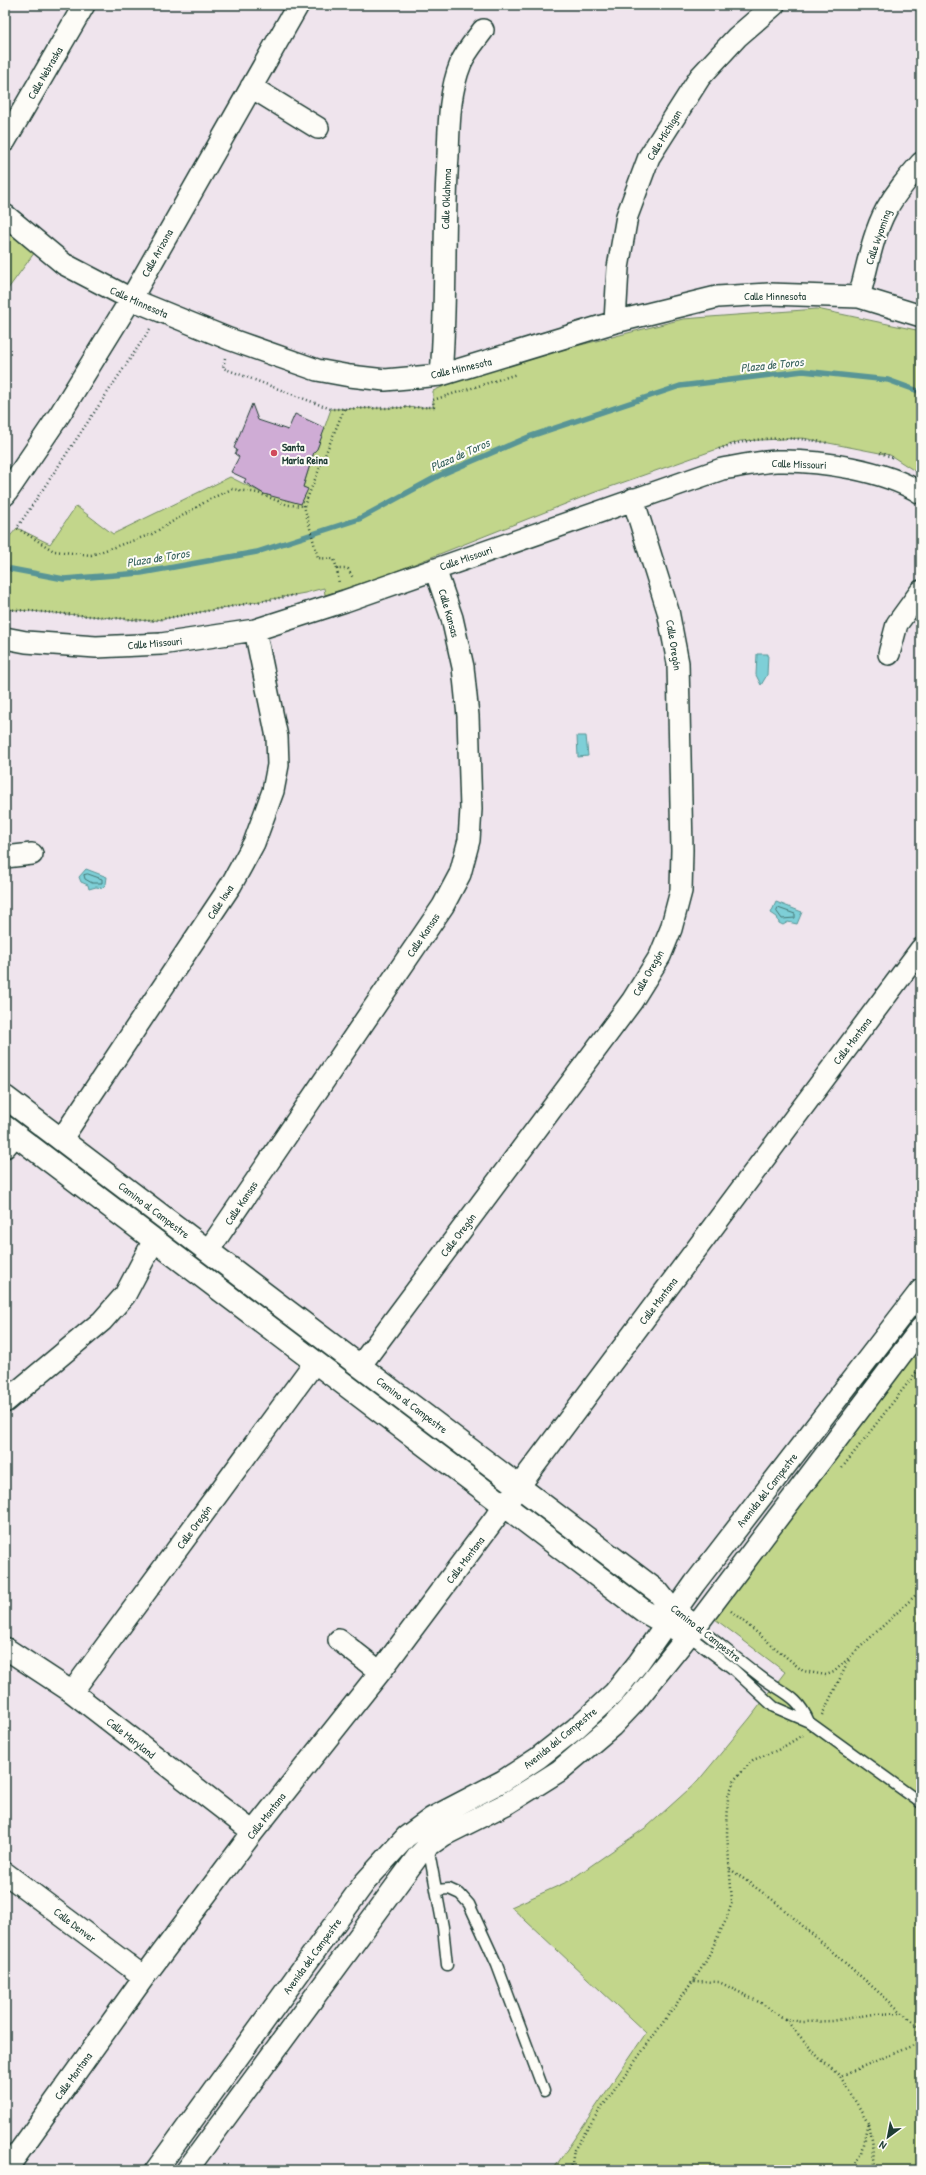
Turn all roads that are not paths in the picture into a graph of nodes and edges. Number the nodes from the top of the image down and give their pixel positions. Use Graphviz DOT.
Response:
graph roads {
  1 [pos="84,5"];
  2 [pos="298,5"];
  3 [pos="774,5"];
  4 [pos="483,30"];
  5 [pos="251,87"];
  6 [pos="318,128"];
  7 [pos="5,141"];
  8 [pos="921,163"];
  9 [pos="5,215"];
  10 [pos="859,297"];
  11 [pos="131,299"];
  12 [pos="921,316"];
  13 [pos="615,322"];
  14 [pos="441,375"];
  15 [pos="921,493"];
  16 [pos="5,495"];
  17 [pos="633,499"];
  18 [pos="435,569"];
  19 [pos="921,591"];
  20 [pos="255,630"];
  21 [pos="5,638"];
  22 [pos="889,654"];
  23 [pos="32,854"];
  24 [pos="5,857"];
  25 [pos="921,949"];
  26 [pos="5,1097"];
  27 [pos="8,1136"];
  28 [pos="61,1140"];
  29 [pos="154,1240"];
  30 [pos="208,1251"];
  31 [pos="921,1290"];
  32 [pos="921,1328"];
  33 [pos="891,1330"];
  34 [pos="909,1344"];
  35 [pos="315,1362"];
  36 [pos="360,1366"];
  37 [pos="5,1402"];
  38 [pos="519,1487"];
  39 [pos="505,1506"];
  40 [pos="670,1617"];
  41 [pos="692,1631"];
  42 [pos="339,1640"];
  43 [pos="5,1648"];
  44 [pos="380,1672"];
  45 [pos="72,1692"];
  46 [pos="808,1722"];
  47 [pos="921,1803"];
  48 [pos="432,1818"];
  49 [pos="253,1832"];
  50 [pos="428,1846"];
  51 [pos="5,1873"];
  52 [pos="436,1890"];
  53 [pos="447,1965"];
  54 [pos="144,1977"];
  55 [pos="544,2091"];
  56 [pos="6,2170"];
  57 [pos="156,2170"];
  58 [pos="187,2170"];
  1 -- 7 [label="street, Calle Nebraska"];
  2 -- 5 [label="street, Calle Arizona"];
  3 -- 13 [label="street, Calle Míchigan"];
  4 -- 14 [label="street, Calle Oklahoma"];
  5 -- 6 [label="street"];
  5 -- 11 [label="street, Calle Arizona"];
  8 -- 10 [label="street, Calle Wyoming"];
  9 -- 11 [label="street, Calle Minnesota"];
  10 -- 12 [label="street, Calle Minnesota"];
  10 -- 13 [label="street, Calle Minnesota"];
  11 -- 14 [label="street, Calle Minnesota"];
  11 -- 16 [label="street, Calle Arizona"];
  13 -- 14 [label="street, Calle Minnesota"];
  15 -- 17 [label="street, Calle Missouri"];
  17 -- 18 [label="street, Calle Missouri"];
  17 -- 36 [label="street, Calle Oregón"];
  18 -- 20 [label="street, Calle Missouri"];
  18 -- 30 [label="street, Calle Kansas"];
  19 -- 22 [label="street"];
  20 -- 21 [label="street, Calle Missouri"];
  20 -- 28 [label="street, Calle Iowa"];
  23 -- 24 [label="street"];
  25 -- 38 [label="street, Calle Montana"];
  26 -- 28 [label="street, Camino al Campestre"];
  27 -- 29 [label="street, Camino al Campestre"];
  28 -- 30 [label="street, Camino al Campestre"];
  29 -- 35 [label="street, Camino al Campestre"];
  29 -- 37 [label="street"];
  30 -- 36 [label="street, Camino al Campestre"];
  31 -- 33 [label="street, Avenida del Campestre"];
  32 -- 34 [label="street, Avenida del Campestre"];
  33 -- 34 [label="street"];
  33 -- 40 [label="street, Avenida del Campestre"];
  34 -- 41 [label="street, Avenida del Campestre"];
  35 -- 39 [label="street, Camino al Campestre"];
  35 -- 45 [label="street, Calle Oregón"];
  36 -- 38 [label="street, Camino al Campestre"];
  38 -- 39 [label="street, Calle Montana"];
  38 -- 40 [label="street, Camino al Campestre"];
  39 -- 40 [label="street, Camino al Campestre"];
  39 -- 44 [label="street, Calle Montana"];
  40 -- 41 [label="street, Camino al Campestre"];
  40 -- 48 [label="street, Avenida del Campestre"];
  41 -- 46 [label="lane, Camino al Campestre"];
  41 -- 46 [label="lane, Camino al Campestre"];
  41 -- 50 [label="street, Avenida del Campestre"];
  42 -- 44 [label="street"];
  43 -- 45 [label="street, Calle Maryland"];
  44 -- 49 [label="street, Calle Montana"];
  45 -- 49 [label="street, Calle Maryland"];
  46 -- 47 [label="lane, Camino al Campestre"];
  48 -- 50 [label="lane"];
  48 -- 57 [label="street, Avenida del Campestre"];
  49 -- 54 [label="street, Calle Montana"];
  50 -- 52 [label="lane"];
  50 -- 58 [label="street, Avenida del Campestre"];
  51 -- 54 [label="street, Calle Denver"];
  52 -- 53 [label="lane"];
  52 -- 55 [label="lane"];
  54 -- 56 [label="street, Calle Montana"];
}
